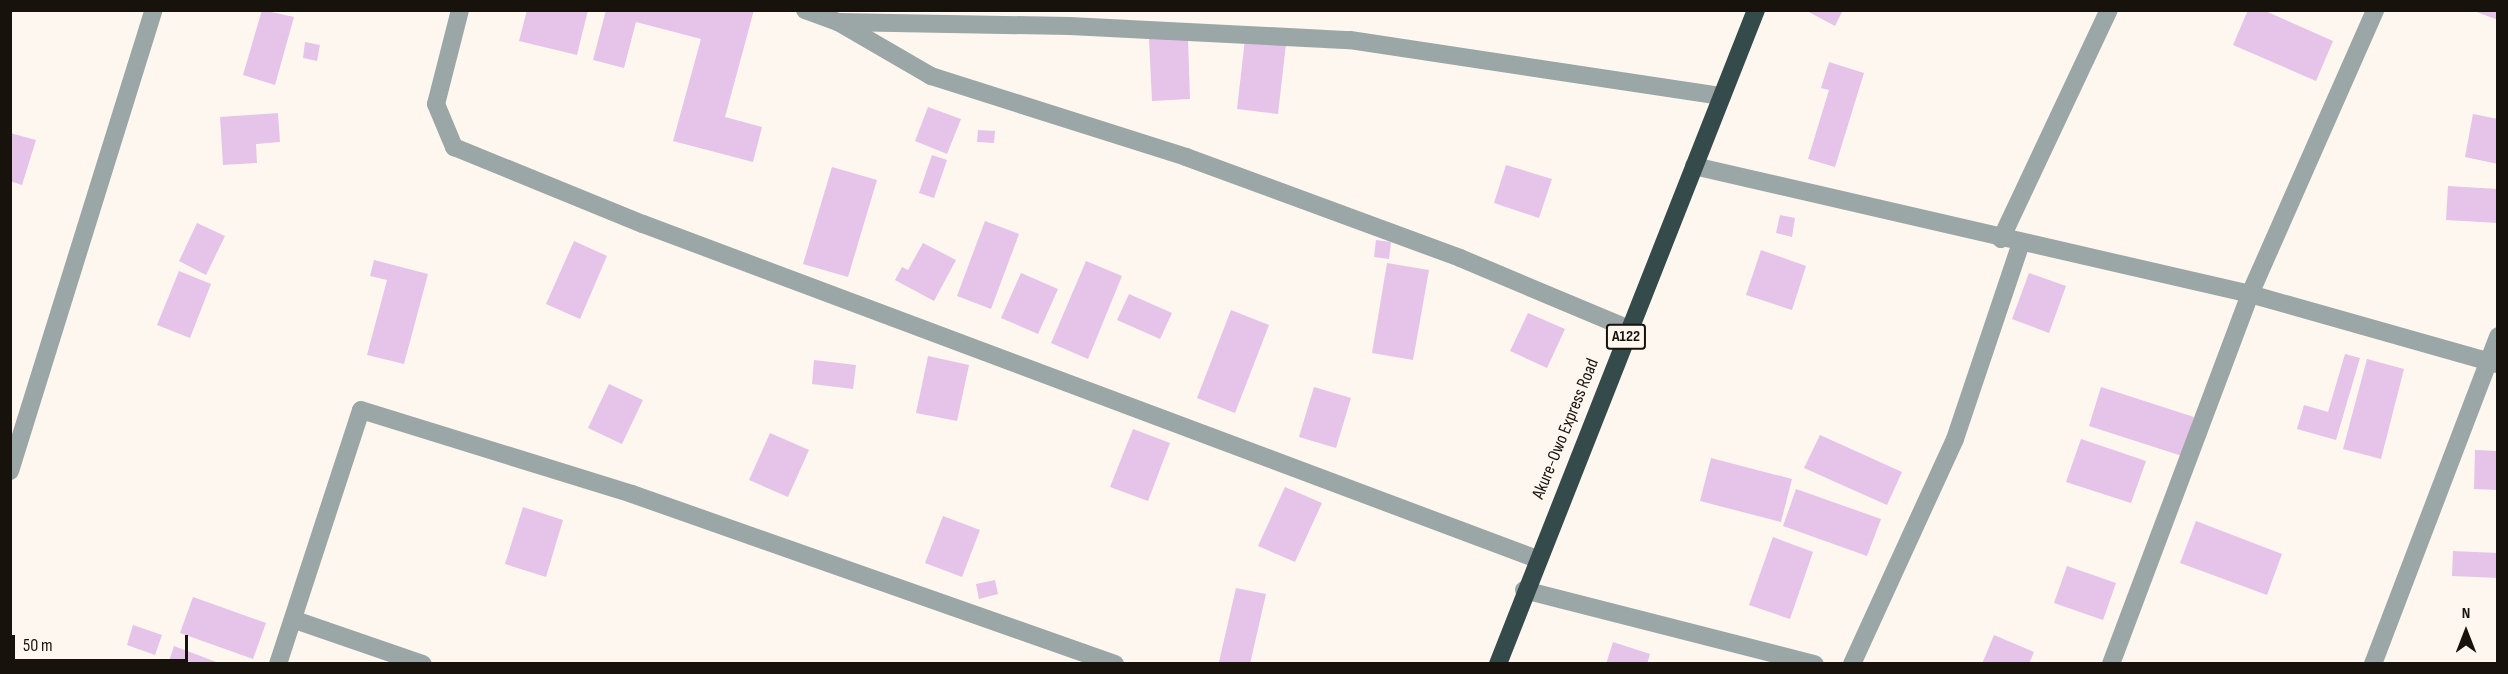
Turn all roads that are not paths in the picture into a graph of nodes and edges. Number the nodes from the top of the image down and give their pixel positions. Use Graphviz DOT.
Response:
graph roads {
  1 [pos="154,10"];
  2 [pos="460,10"];
  3 [pos="806,10"];
  4 [pos="1756,10"];
  5 [pos="2109,10"];
  6 [pos="2375,10"];
  7 [pos="838,22"];
  8 [pos="1722,96"];
  9 [pos="1694,166"];
  10 [pos="2001,239"];
  11 [pos="2021,243"];
  12 [pos="2250,294"];
  13 [pos="1629,329"];
  14 [pos="2498,336"];
  15 [pos="2492,363"];
  16 [pos="10,471"];
  17 [pos="1537,559"];
  18 [pos="1524,590"];
  19 [pos="295,620"];
  20 [pos="278,663"];
  21 [pos="423,663"];
  22 [pos="1115,663"];
  23 [pos="1498,663"];
  24 [pos="1815,663"];
  25 [pos="1852,663"];
  26 [pos="2111,663"];
  27 [pos="2373,663"];
  1 -- 16 [label="street"];
  2 -- 17 [label="street"];
  3 -- 7 [label="street"];
  4 -- 8 [label="highway, Akure-Owo Express Road / A122"];
  5 -- 10 [label="street"];
  6 -- 12 [label="street"];
  7 -- 8 [label="street"];
  7 -- 13 [label="street"];
  8 -- 9 [label="highway, Akure-Owo Express Road / A122"];
  9 -- 10 [label="street"];
  9 -- 13 [label="highway, Akure-Owo Express Road / A122"];
  10 -- 11 [label="street"];
  11 -- 12 [label="street"];
  11 -- 25 [label="street"];
  12 -- 15 [label="street"];
  12 -- 26 [label="street"];
  13 -- 17 [label="highway, Akure-Owo Express Road / A122"];
  14 -- 15 [label="street"];
  15 -- 27 [label="street"];
  17 -- 18 [label="highway, Akure-Owo Express Road / A122"];
  18 -- 23 [label="highway, Akure-Owo Express Road / A122"];
  18 -- 24 [label="street"];
  19 -- 20 [label="street"];
  19 -- 21 [label="street"];
  19 -- 22 [label="street"];
}
